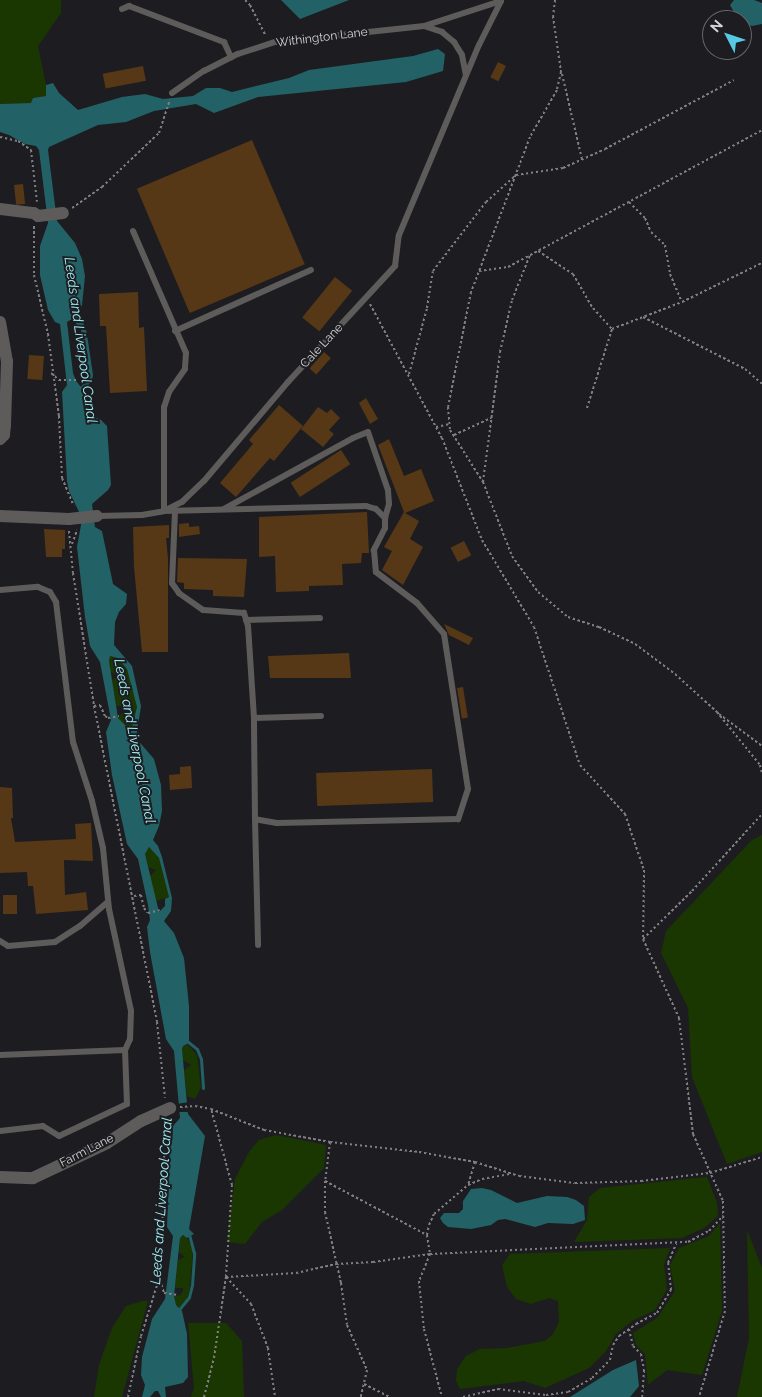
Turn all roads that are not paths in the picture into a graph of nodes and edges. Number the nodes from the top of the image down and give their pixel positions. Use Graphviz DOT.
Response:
graph roads {
  1 [pos="501,0"];
  2 [pos="122,9"];
  3 [pos="424,26"];
  4 [pos="231,57"];
  5 [pos="466,76"];
  6 [pos="172,93"];
  7 [pos="0,209"];
  8 [pos="63,212"];
  9 [pos="133,231"];
  10 [pos="311,270"];
  11 [pos="0,322"];
  12 [pos="175,331"];
  13 [pos="0,439"];
  14 [pos="222,510"];
  15 [pos="164,511"];
  16 [pos="175,511"];
  17 [pos="0,516"];
  18 [pos="97,516"];
  19 [pos="385,518"];
  20 [pos="0,590"];
  21 [pos="320,618"];
  22 [pos="246,620"];
  23 [pos="321,716"];
  24 [pos="254,718"];
  25 [pos="255,819"];
  26 [pos="108,902"];
  27 [pos="0,941"];
  28 [pos="258,945"];
  29 [pos="125,1050"];
  30 [pos="0,1055"];
  31 [pos="170,1108"];
  32 [pos="0,1131"];
  33 [pos="0,1177"];
  1 -- 3 [label="lane, Withington Lane"];
  1 -- 5 [label="lane, Cale Lane"];
  2 -- 4 [label="lane"];
  3 -- 4 [label="lane, Withington Lane"];
  3 -- 5 [label="lane"];
  4 -- 6 [label="lane, Withington Lane"];
  5 -- 15 [label="lane, Cale Lane"];
  7 -- 8 [label="street"];
  9 -- 12 [label="lane"];
  10 -- 12 [label="lane"];
  11 -- 13 [label="street"];
  12 -- 15 [label="lane"];
  14 -- 16 [label="lane"];
  14 -- 19 [label="lane"];
  14 -- 19 [label="lane"];
  15 -- 16 [label="lane"];
  15 -- 18 [label="lane, Cale Lane"];
  16 -- 22 [label="lane"];
  17 -- 18 [label="street, Cale Lane, bridge"];
  19 -- 25 [label="lane"];
  20 -- 26 [label="lane"];
  21 -- 22 [label="lane"];
  22 -- 24 [label="lane"];
  23 -- 24 [label="lane"];
  24 -- 25 [label="lane"];
  25 -- 28 [label="lane"];
  26 -- 27 [label="lane"];
  26 -- 29 [label="lane"];
  29 -- 30 [label="lane"];
  29 -- 32 [label="lane"];
  31 -- 33 [label="street, Farm Lane"];
}
